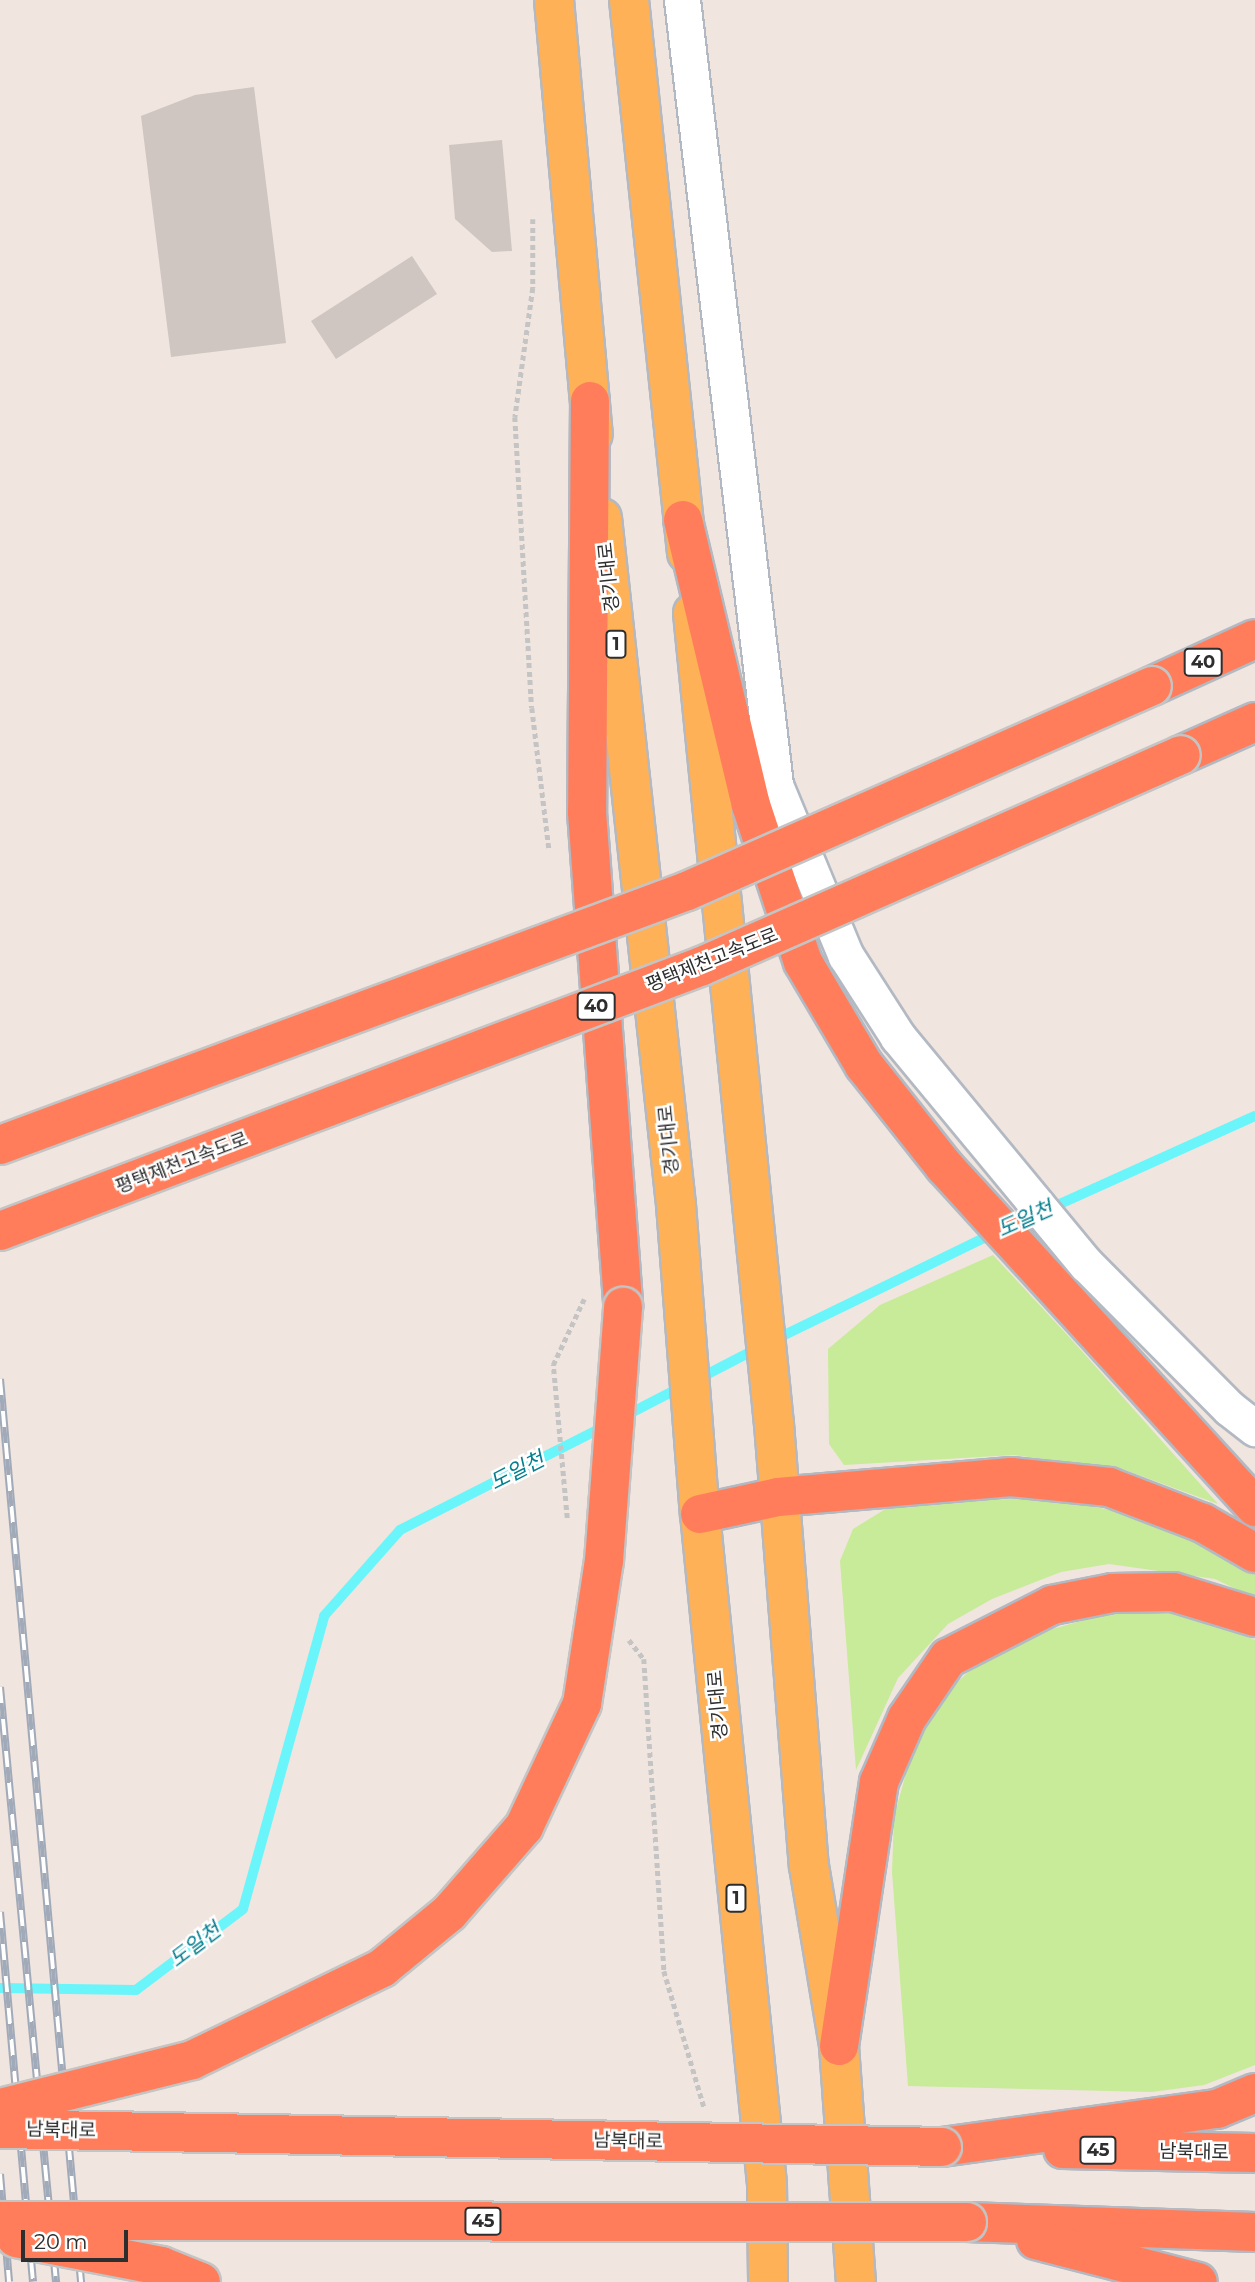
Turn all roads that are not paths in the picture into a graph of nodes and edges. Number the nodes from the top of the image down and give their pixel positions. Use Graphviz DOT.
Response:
graph roads {
  1 [pos="554,0"];
  2 [pos="629,0"];
  3 [pos="682,0"];
  4 [pos="590,401"];
  5 [pos="683,520"];
  6 [pos="1255,639"];
  7 [pos="1255,722"];
  8 [pos="0,1145"];
  9 [pos="0,1231"];
  10 [pos="1255,1428"];
  11 [pos="778,1497"];
  12 [pos="1255,1507"];
  13 [pos="700,1514"];
  14 [pos="1255,1553"];
  15 [pos="1255,1617"];
  16 [pos="839,2046"];
  17 [pos="1255,2093"];
  18 [pos="0,2108"];
  19 [pos="0,2129"];
  20 [pos="942,2147"];
  21 [pos="1255,2153"];
  22 [pos="0,2221"];
  23 [pos="967,2221"];
  24 [pos="1255,2232"];
  25 [pos="0,2235"];
  26 [pos="201,2282"];
  27 [pos="768,2282"];
  28 [pos="856,2282"];
  29 [pos="1199,2282"];
  1 -- 4 [label="main road, 경기대로 / 1"];
  2 -- 5 [label="main road"];
  3 -- 10 [label="street"];
  4 -- 13 [label="main road, 경기대로 / 1"];
  4 -- 18 [label="highway, bridge"];
  5 -- 11 [label="main road"];
  5 -- 12 [label="highway"];
  6 -- 8 [label="highway, 40, bridge"];
  7 -- 9 [label="highway, 평택제천고속도로 / 40, bridge"];
  11 -- 13 [label="highway"];
  11 -- 14 [label="highway"];
  11 -- 16 [label="main road"];
  13 -- 27 [label="main road, 경기대로 / 1"];
  15 -- 16 [label="highway"];
  16 -- 28 [label="main road"];
  17 -- 20 [label="highway"];
  19 -- 20 [label="highway, 남북대로 / 45, bridge"];
  20 -- 21 [label="highway, 남북대로 / 45"];
  22 -- 23 [label="highway, 45, bridge"];
  23 -- 24 [label="highway, 45"];
  23 -- 29 [label="highway"];
  25 -- 26 [label="highway, bridge"];
}
